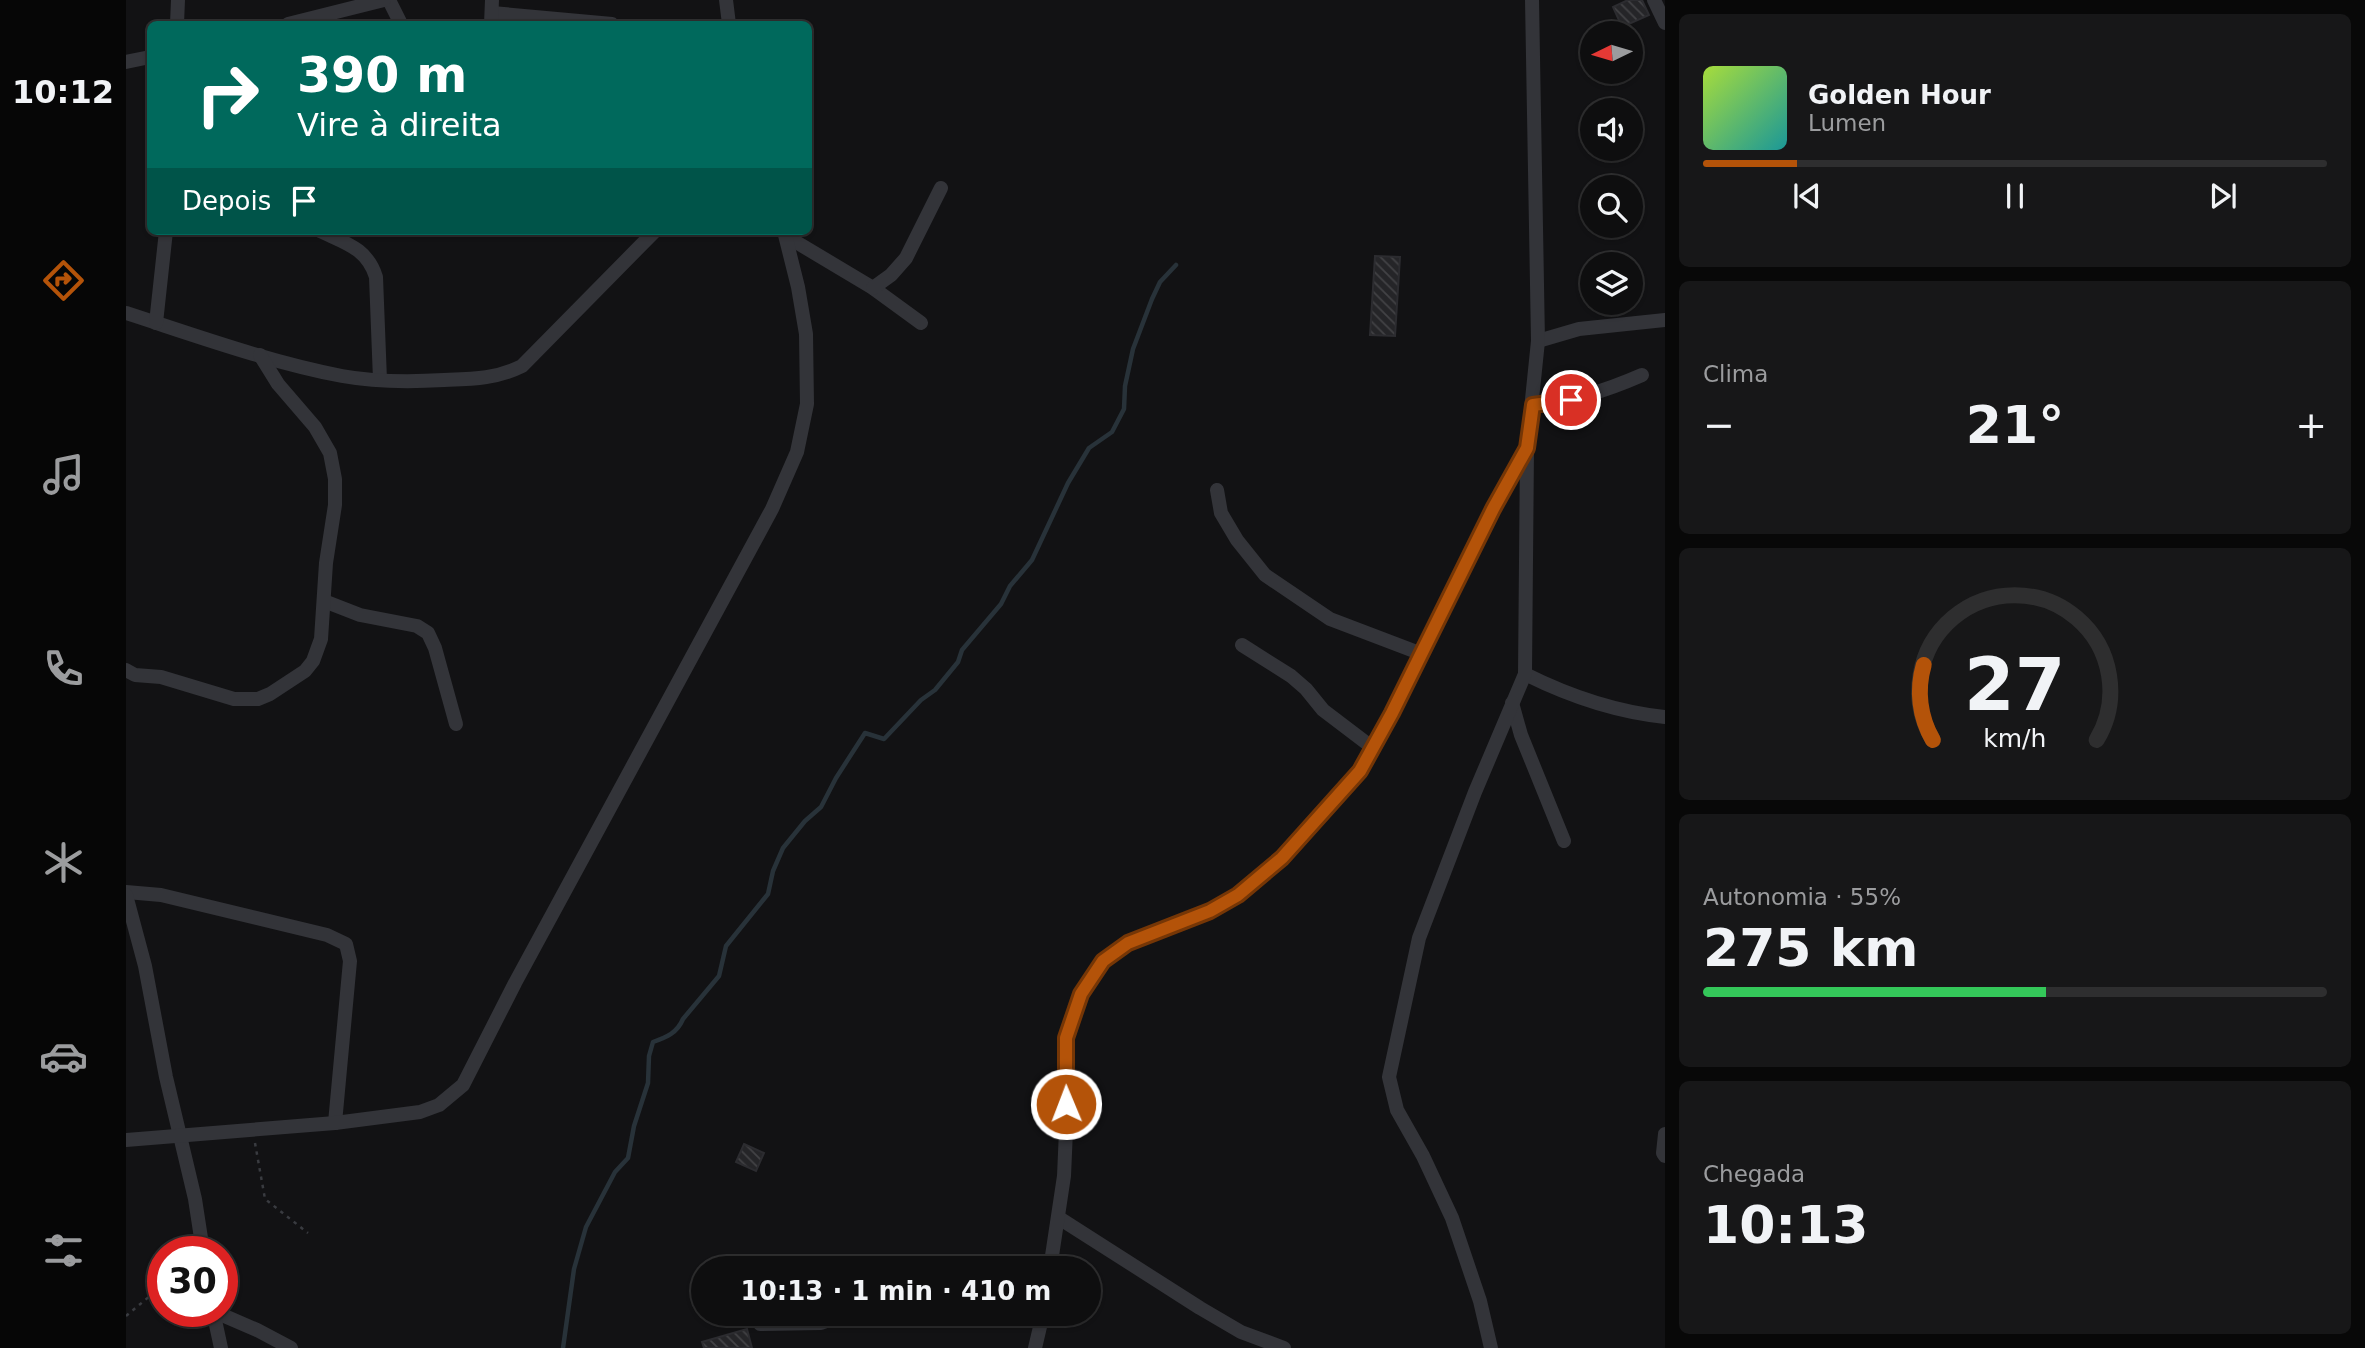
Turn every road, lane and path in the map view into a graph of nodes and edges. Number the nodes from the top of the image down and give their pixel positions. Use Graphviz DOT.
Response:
graph roads {
  1 [pos="178,0"];
  2 [pos="384,0"];
  3 [pos="389,0"];
  4 [pos="726,0"];
  5 [pos="1532,0"];
  6 [pos="1654,0"];
  7 [pos="492,12"];
  8 [pos="177,21"];
  9 [pos="300,21"];
  10 [pos="400,21"];
  11 [pos="582,21"];
  12 [pos="729,21"];
  13 [pos="1665,23"];
  14 [pos="147,58"];
  15 [pos="126,62"];
  16 [pos="941,188"];
  17 [pos="166,235"];
  18 [pos="328,235"];
  19 [pos="651,235"];
  20 [pos="785,235"];
  21 [pos="788,235"];
  22 [pos="873,288"];
  23 [pos="126,313"];
  24 [pos="1665,320"];
  25 [pos="156,323"];
  26 [pos="921,323"];
  27 [pos="1538,341"];
  28 [pos="260,355"];
  29 [pos="1642,375"];
  30 [pos="380,380"];
  31 [pos="1533,405"];
  32 [pos="1527,448"];
  33 [pos="1217,489"];
  34 [pos="324,601"];
  35 [pos="1242,645"];
  36 [pos="1422,654"];
  37 [pos="126,670"];
  38 [pos="1525,674"];
  39 [pos="1512,703"];
  40 [pos="1665,717"];
  41 [pos="456,724"];
  42 [pos="1373,748"];
  43 [pos="1564,841"];
  44 [pos="126,894"];
  45 [pos="335,1123"];
  46 [pos="253,1130"];
  47 [pos="1665,1134"];
  48 [pos="181,1136"];
  49 [pos="126,1140"];
  50 [pos="1665,1156"];
  51 [pos="1059,1218"];
  52 [pos="308,1233"];
  53 [pos="201,1236"];
  54 [pos="1052,1256"];
  55 [pos="147,1298"];
  56 [pos="126,1316"];
  57 [pos="238,1322"];
  58 [pos="1040,1326"];
  59 [pos="217,1327"];
  60 [pos="222,1348"];
  61 [pos="291,1348"];
  62 [pos="1035,1348"];
  63 [pos="1284,1348"];
  64 [pos="1491,1348"];
  1 -- 8 [label="street"];
  2 -- 9 [label="street"];
  3 -- 10 [label="street"];
  4 -- 12 [label="street"];
  5 -- 27 [label="street"];
  6 -- 13 [label="street"];
  7 -- 11 [label="street"];
  14 -- 15 [label="street"];
  16 -- 22 [label="street"];
  17 -- 25 [label="street"];
  18 -- 30 [label="street"];
  19 -- 30 [label="street"];
  20 -- 45 [label="street"];
  21 -- 22 [label="street"];
  22 -- 26 [label="street"];
  23 -- 25 [label="street"];
  24 -- 27 [label="street"];
  25 -- 28 [label="street"];
  27 -- 31 [label="street"];
  28 -- 30 [label="street"];
  28 -- 34 [label="street"];
  29 -- 31 [label="street"];
  31 -- 32 [label="street"];
  32 -- 36 [label="street"];
  32 -- 38 [label="street"];
  33 -- 36 [label="street"];
  34 -- 37 [label="street"];
  34 -- 41 [label="street"];
  35 -- 42 [label="street"];
  36 -- 42 [label="street"];
  38 -- 39 [label="street"];
  38 -- 40 [label="street"];
  39 -- 43 [label="street"];
  39 -- 64 [label="street"];
  42 -- 51 [label="street"];
  44 -- 45 [label="street"];
  44 -- 48 [label="street"];
  45 -- 46 [label="street"];
  46 -- 48 [label="street"];
  46 -- 52 [label="path"];
  47 -- 50 [label="street"];
  48 -- 49 [label="street"];
  48 -- 53 [label="street"];
  51 -- 54 [label="street"];
  51 -- 63 [label="street"];
  55 -- 56 [label="path"];
  57 -- 61 [label="street"];
  58 -- 62 [label="street"];
  59 -- 60 [label="street"];
}
